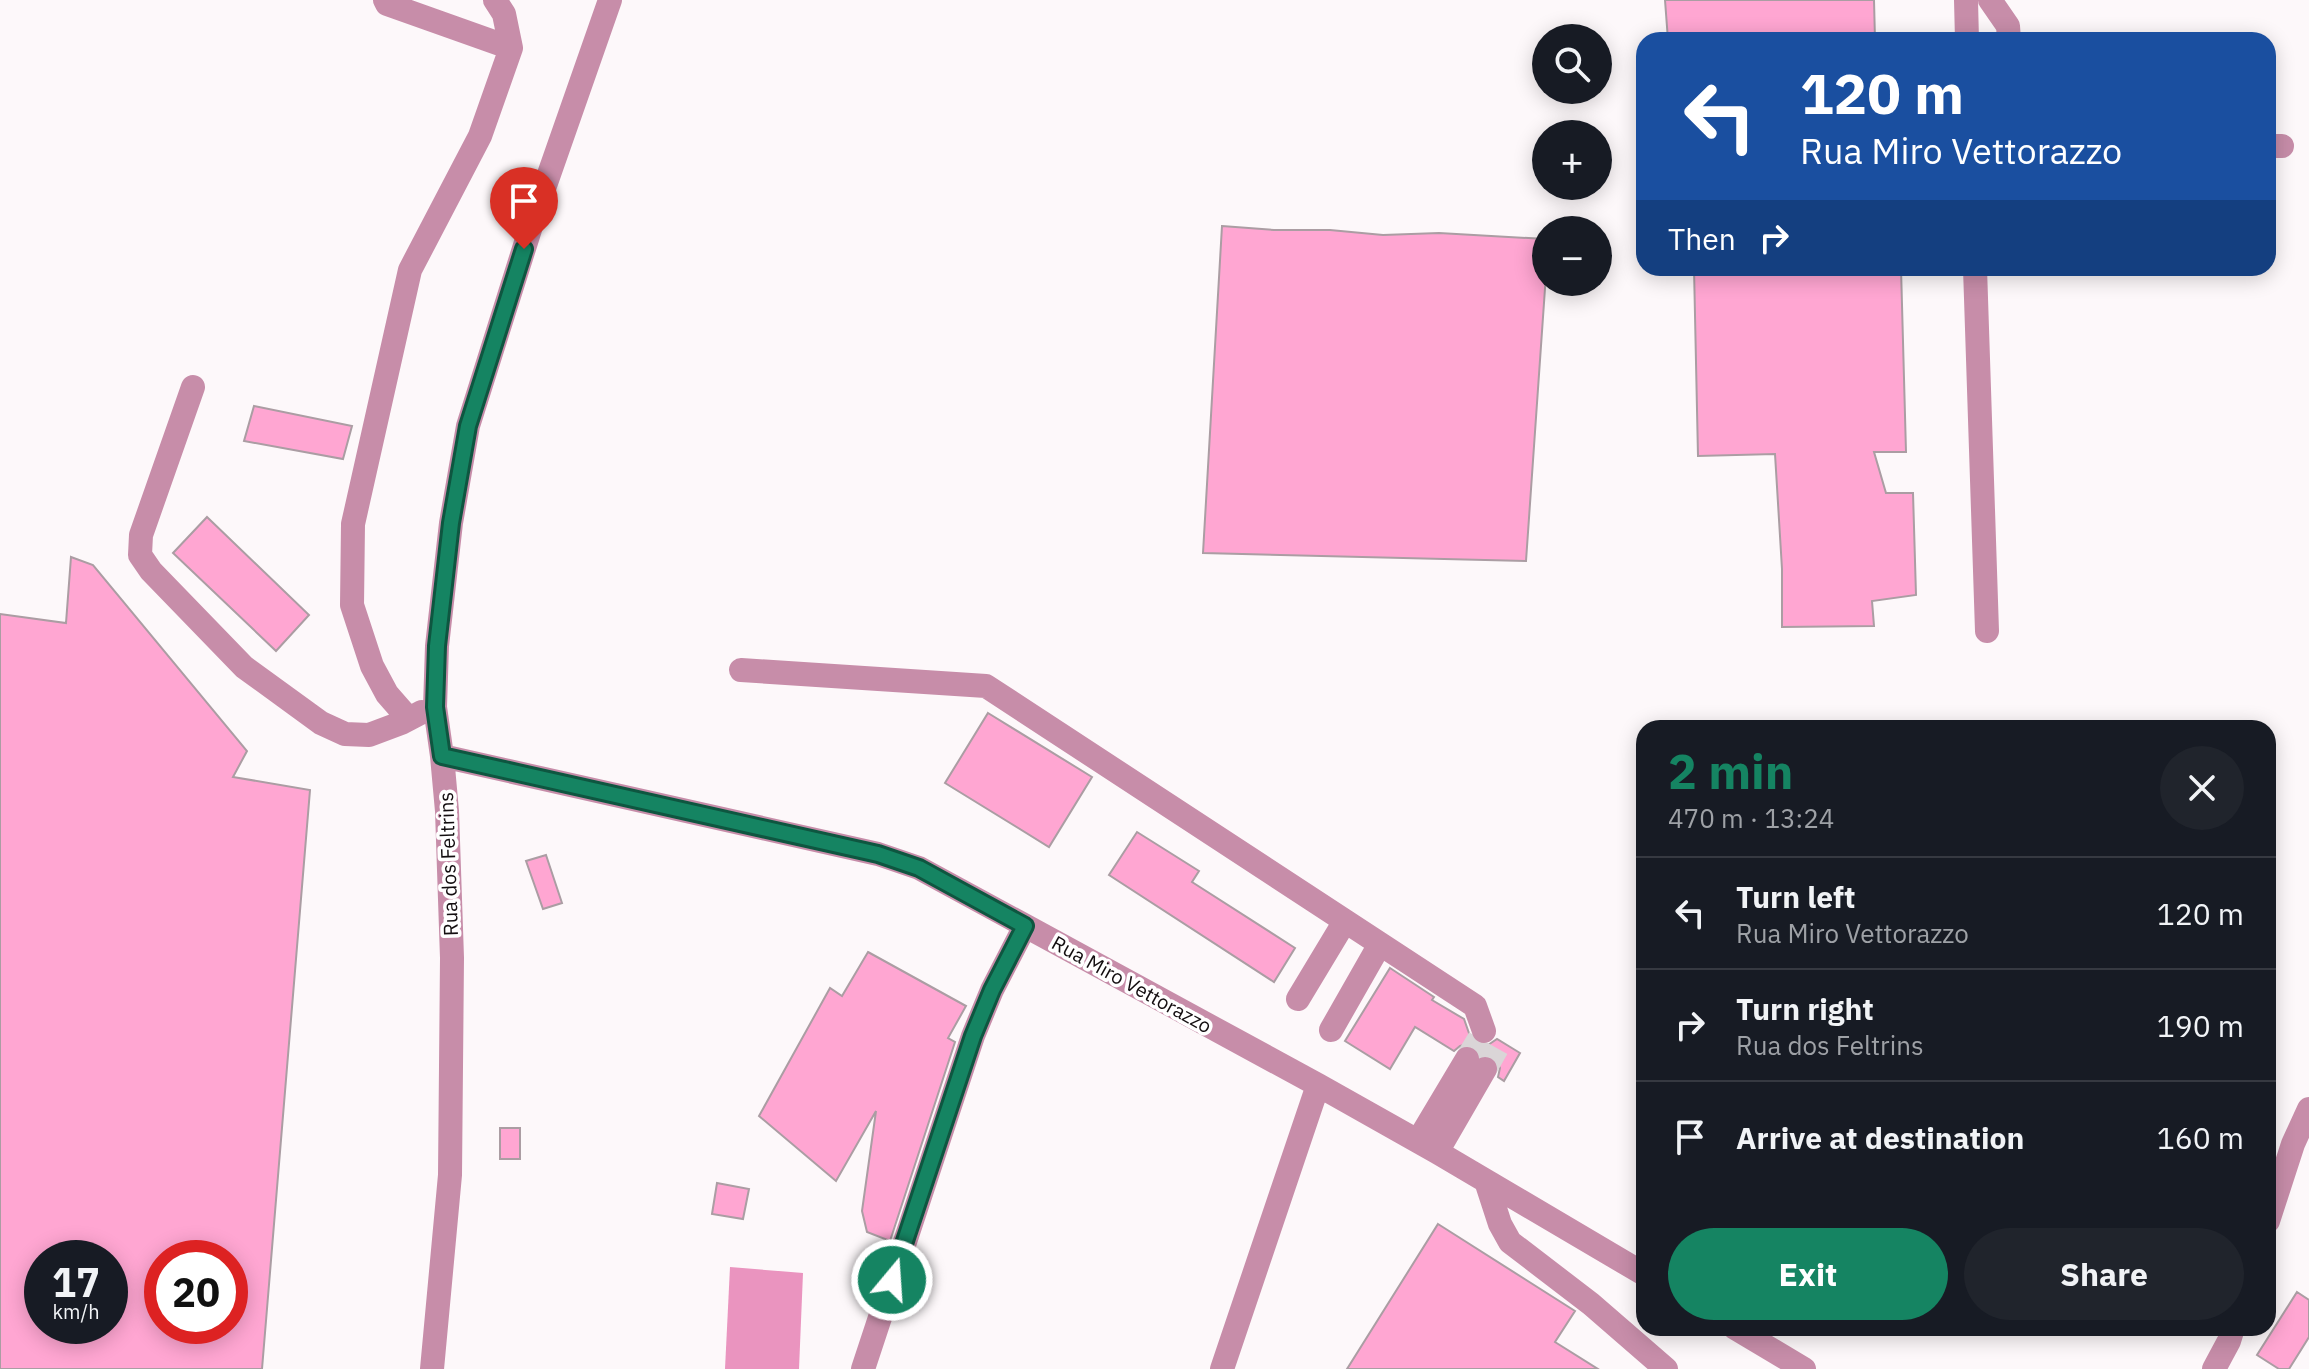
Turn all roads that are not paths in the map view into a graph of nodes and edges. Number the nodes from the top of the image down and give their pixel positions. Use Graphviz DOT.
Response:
graph roads {
  1 [pos="385,0"];
  2 [pos="495,0"];
  3 [pos="610,0"];
  4 [pos="1966,0"];
  5 [pos="1990,0"];
  6 [pos="1967,32"];
  7 [pos="2008,32"];
  8 [pos="511,48"];
  9 [pos="1975,276"];
  10 [pos="193,387"];
  11 [pos="1987,631"];
  12 [pos="741,670"];
  13 [pos="435,707"];
  14 [pos="408,718"];
  15 [pos="442,756"];
  16 [pos="1345,921"];
  17 [pos="1025,926"];
  18 [pos="1380,944"];
  19 [pos="1298,999"];
  20 [pos="1331,1030"];
  21 [pos="1484,1031"];
  22 [pos="1476,1064"];
  23 [pos="1318,1085"];
  24 [pos="2309,1109"];
  25 [pos="1428,1147"];
  26 [pos="1486,1181"];
  27 [pos="2276,1196"];
  28 [pos="1636,1269"];
  29 [pos="1748,1336"];
  30 [pos="2231,1336"];
  31 [pos="432,1369"];
  32 [pos="863,1369"];
  33 [pos="1222,1369"];
  34 [pos="1666,1369"];
  35 [pos="1804,1369"];
  36 [pos="2214,1369"];
  1 -- 8 [label="street"];
  2 -- 8 [label="street"];
  3 -- 13 [label="street, Rua dos Feltrins"];
  4 -- 6 [label="street"];
  5 -- 7 [label="street"];
  8 -- 14 [label="street"];
  9 -- 11 [label="street"];
  10 -- 14 [label="street"];
  12 -- 16 [label="street"];
  13 -- 14 [label="street"];
  13 -- 15 [label="street, Rua dos Feltrins"];
  15 -- 17 [label="street, Rua Miro Vettorazzo"];
  15 -- 31 [label="street, Rua dos Feltrins"];
  16 -- 18 [label="street"];
  16 -- 19 [label="street"];
  17 -- 23 [label="street, Rua Miro Vettorazzo"];
  17 -- 32 [label="street"];
  18 -- 20 [label="street"];
  18 -- 21 [label="street"];
  22 -- 25 [label="street"];
  23 -- 25 [label="street, Rua Miro Vettorazzo"];
  23 -- 33 [label="street"];
  24 -- 27 [label="street"];
  25 -- 26 [label="street, Rua Miro Vettorazzo"];
  26 -- 28 [label="street, Rua Miro Vettorazzo"];
  26 -- 34 [label="street"];
  29 -- 35 [label="street"];
  30 -- 36 [label="street"];
}
